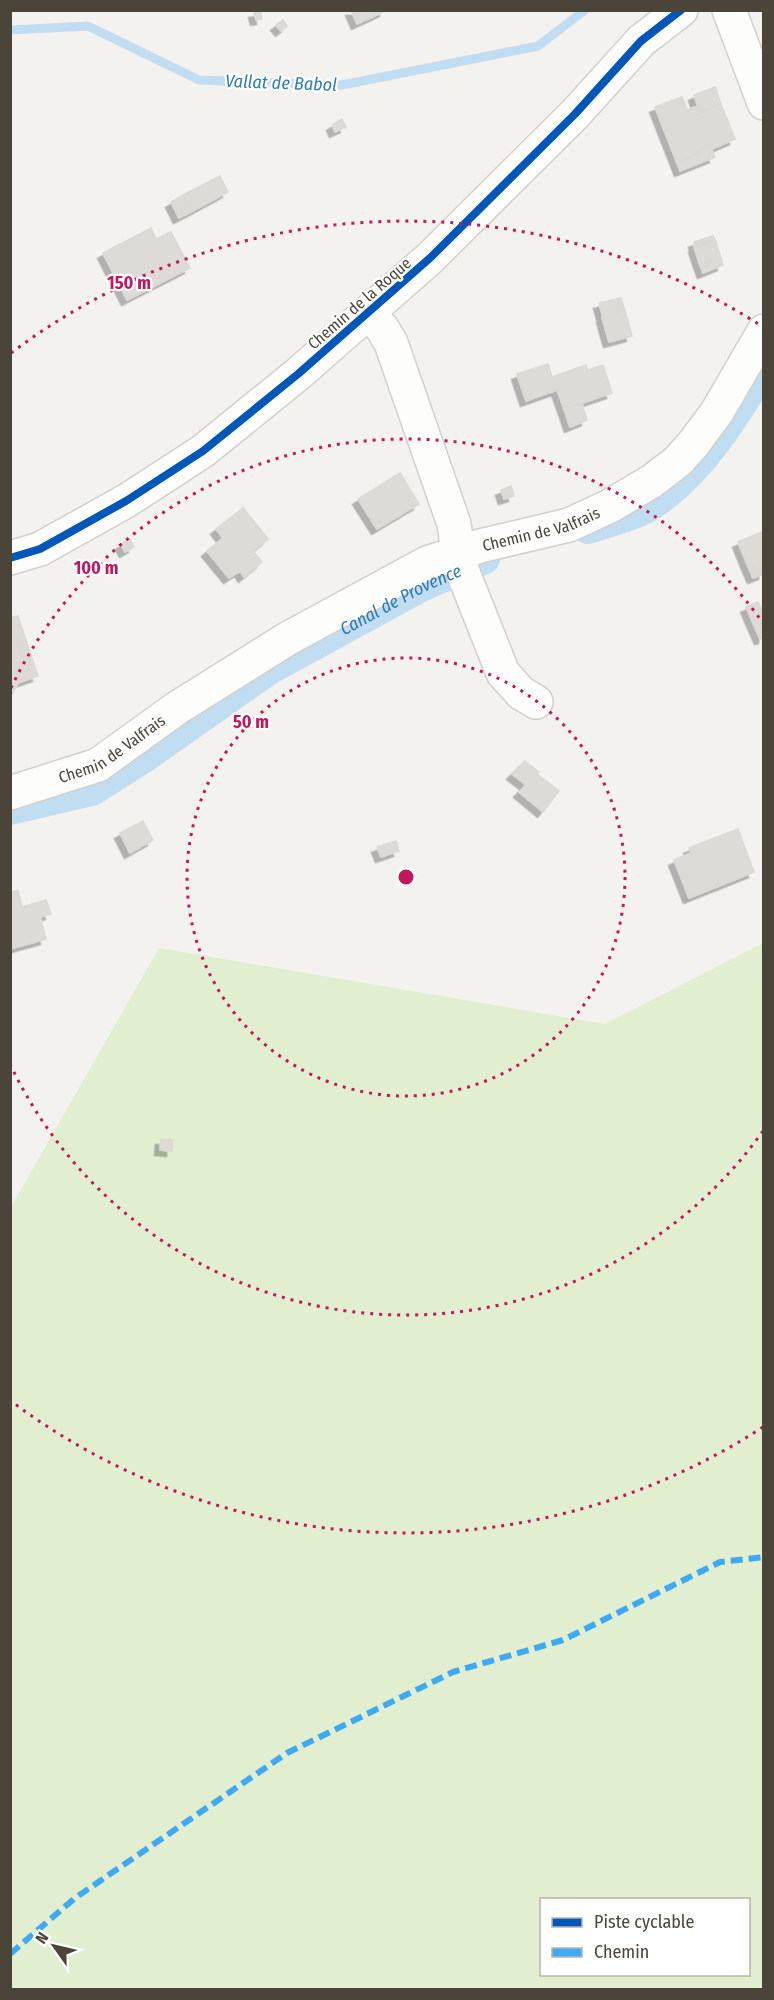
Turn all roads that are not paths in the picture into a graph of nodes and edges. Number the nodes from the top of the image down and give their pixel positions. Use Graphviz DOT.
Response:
graph roads {
  1 [pos="681,10"];
  2 [pos="729,10"];
  3 [pos="764,103"];
  4 [pos="368,313"];
  5 [pos="764,331"];
  6 [pos="10,558"];
  7 [pos="461,562"];
  8 [pos="536,702"];
  9 [pos="10,793"];
  1 -- 4 [label="street, Chemin de la Roque"];
  2 -- 3 [label="street"];
  4 -- 6 [label="street, Chemin de la Roque"];
  4 -- 7 [label="street"];
  5 -- 7 [label="street, Chemin de Valfrais"];
  7 -- 8 [label="street"];
  7 -- 9 [label="street, Chemin de Valfrais"];
}
